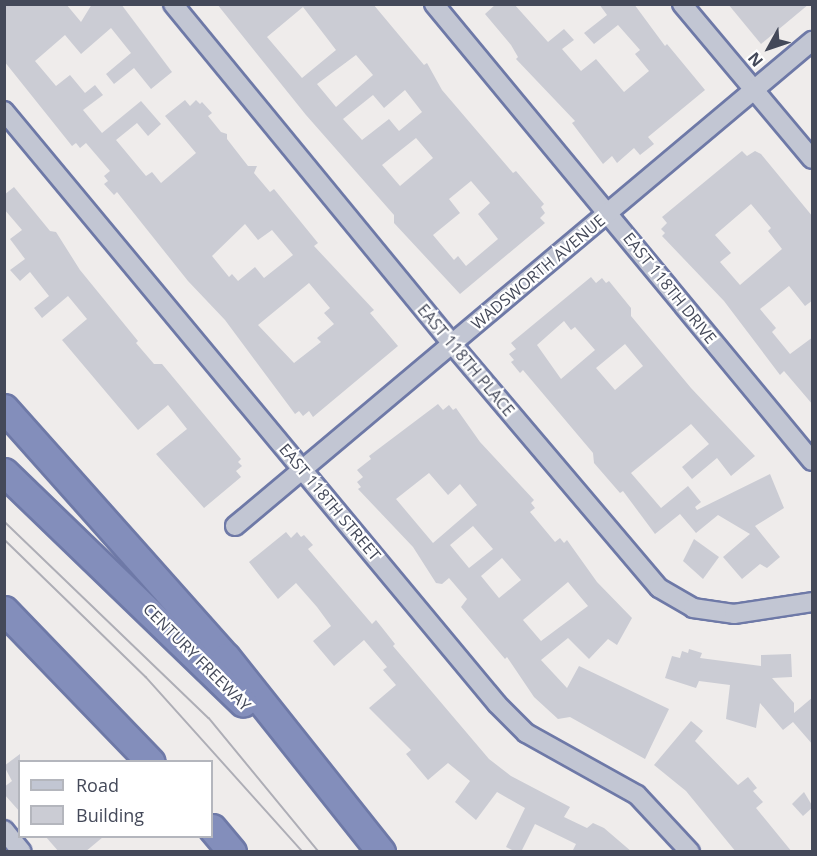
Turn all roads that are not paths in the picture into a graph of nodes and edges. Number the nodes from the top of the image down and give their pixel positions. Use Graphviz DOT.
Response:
graph roads {
  1 [pos="173,4"];
  2 [pos="434,4"];
  3 [pos="682,4"];
  4 [pos="813,41"];
  5 [pos="753,91"];
  6 [pos="4,111"];
  7 [pos="813,159"];
  8 [pos="608,212"];
  9 [pos="452,344"];
  10 [pos="4,408"];
  11 [pos="813,461"];
  12 [pos="303,469"];
  13 [pos="4,472"];
  14 [pos="235,526"];
  15 [pos="813,602"];
  16 [pos="4,609"];
  17 [pos="149,760"];
  18 [pos="213,829"];
  19 [pos="4,830"];
  20 [pos="22,852"];
  21 [pos="232,852"];
  22 [pos="381,852"];
  23 [pos="690,852"];
  1 -- 9 [label="street, EAST 118TH PLACE"];
  2 -- 8 [label="street, EAST 118TH DRIVE"];
  3 -- 5 [label="street"];
  4 -- 5 [label="street, WADSWORTH AVENUE"];
  5 -- 7 [label="street"];
  5 -- 8 [label="street, WADSWORTH AVENUE"];
  6 -- 12 [label="street, EAST 118TH STREET"];
  8 -- 9 [label="street, WADSWORTH AVENUE"];
  8 -- 11 [label="street, EAST 118TH DRIVE"];
  9 -- 12 [label="street, WADSWORTH AVENUE"];
  9 -- 15 [label="street, EAST 118TH PLACE"];
  10 -- 22 [label="highway"];
  12 -- 14 [label="street, WADSWORTH AVENUE"];
  12 -- 23 [label="street, EAST 118TH STREET"];
  13 -- 22 [label="highway, CENTURY FREEWAY"];
  16 -- 17 [label="highway"];
  18 -- 21 [label="highway"];
  19 -- 20 [label="street"];
}
